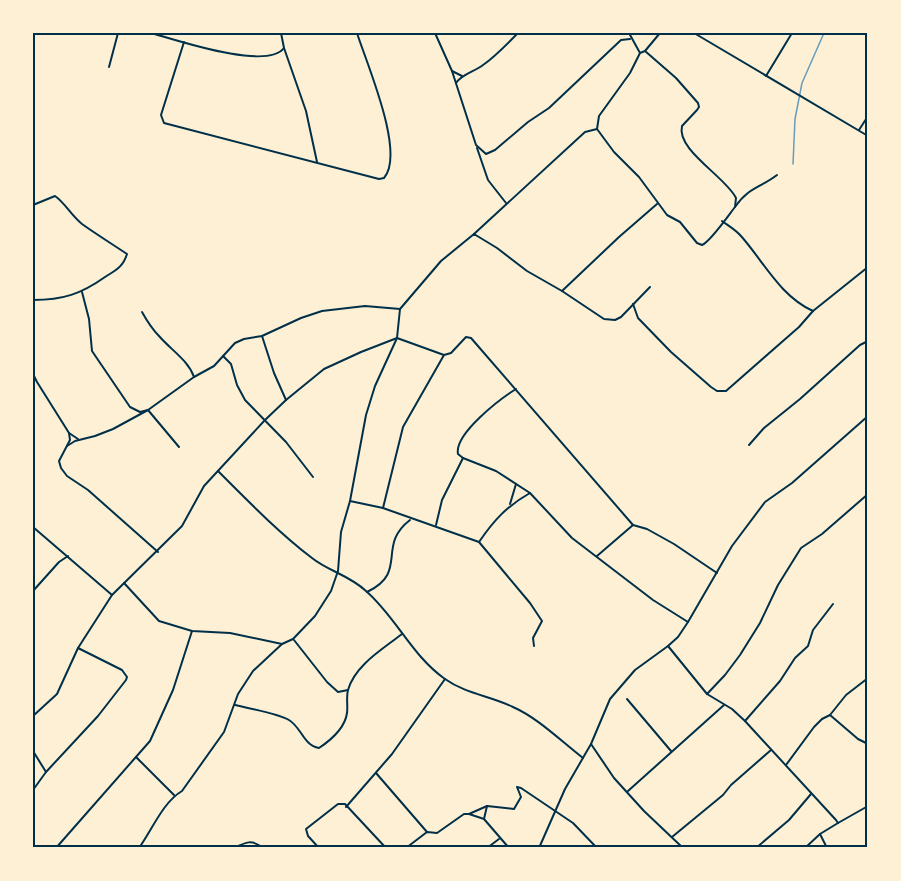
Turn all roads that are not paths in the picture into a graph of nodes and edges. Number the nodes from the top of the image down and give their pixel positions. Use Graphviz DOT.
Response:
graph roads {
  1 [pos="118,33"];
  2 [pos="151,33"];
  3 [pos="281,33"];
  4 [pos="357,33"];
  5 [pos="435,33"];
  6 [pos="518,33"];
  7 [pos="629,33"];
  8 [pos="660,33"];
  9 [pos="694,33"];
  10 [pos="792,33"];
  11 [pos="632,40"];
  12 [pos="184,42"];
  13 [pos="284,48"];
  14 [pos="645,51"];
  15 [pos="640,53"];
  16 [pos="109,67"];
  17 [pos="452,70"];
  18 [pos="462,76"];
  19 [pos="766,76"];
  20 [pos="456,83"];
  21 [pos="868,116"];
  22 [pos="597,129"];
  23 [pos="859,130"];
  24 [pos="868,136"];
  25 [pos="476,146"];
  26 [pos="318,164"];
  27 [pos="777,175"];
  28 [pos="506,204"];
  29 [pos="658,204"];
  30 [pos="33,205"];
  31 [pos="735,207"];
  32 [pos="722,221"];
  33 [pos="474,234"];
  34 [pos="868,267"];
  35 [pos="650,287"];
  36 [pos="562,291"];
  37 [pos="82,292"];
  38 [pos="33,300"];
  39 [pos="633,304"];
  40 [pos="400,309"];
  41 [pos="813,311"];
  42 [pos="142,312"];
  43 [pos="262,336"];
  44 [pos="397,338"];
  45 [pos="868,341"];
  46 [pos="444,355"];
  47 [pos="223,356"];
  48 [pos="33,374"];
  49 [pos="194,377"];
  50 [pos="516,389"];
  51 [pos="286,400"];
  52 [pos="148,410"];
  53 [pos="868,416"];
  54 [pos="265,420"];
  55 [pos="69,433"];
  56 [pos="81,440"];
  57 [pos="749,445"];
  58 [pos="67,446"];
  59 [pos="179,447"];
  60 [pos="463,458"];
  61 [pos="217,470"];
  62 [pos="313,477"];
  63 [pos="516,484"];
  64 [pos="530,493"];
  65 [pos="868,494"];
  66 [pos="350,501"];
  67 [pos="510,504"];
  68 [pos="383,508"];
  69 [pos="411,519"];
  70 [pos="436,525"];
  71 [pos="633,525"];
  72 [pos="33,526"];
  73 [pos="479,542"];
  74 [pos="158,552"];
  75 [pos="68,556"];
  76 [pos="597,556"];
  77 [pos="338,571"];
  78 [pos="717,573"];
  79 [pos="124,583"];
  80 [pos="33,591"];
  81 [pos="367,592"];
  82 [pos="112,595"];
  83 [pos="833,604"];
  84 [pos="688,622"];
  85 [pos="192,631"];
  86 [pos="402,634"];
  87 [pos="293,639"];
  88 [pos="282,644"];
  89 [pos="534,646"];
  90 [pos="668,646"];
  91 [pos="78,648"];
  92 [pos="868,678"];
  93 [pos="445,680"];
  94 [pos="348,690"];
  95 [pos="707,694"];
  96 [pos="627,699"];
  97 [pos="235,705"];
  98 [pos="724,705"];
  99 [pos="830,715"];
  100 [pos="33,716"];
  101 [pos="745,721"];
  102 [pos="591,744"];
  103 [pos="868,744"];
  104 [pos="771,750"];
  105 [pos="33,751"];
  106 [pos="671,751"];
  107 [pos="136,757"];
  108 [pos="583,758"];
  109 [pos="786,765"];
  110 [pos="46,772"];
  111 [pos="376,773"];
  112 [pos="33,790"];
  113 [pos="628,791"];
  114 [pos="812,793"];
  115 [pos="175,795"];
  116 [pos="487,806"];
  117 [pos="868,806"];
  118 [pos="346,807"];
  119 [pos="557,811"];
  120 [pos="470,814"];
  121 [pos="484,819"];
  122 [pos="837,823"];
  123 [pos="427,832"];
  124 [pos="820,834"];
  125 [pos="672,837"];
  126 [pos="500,838"];
  127 [pos="139,847"];
  128 [pos="56,848"];
  129 [pos="234,848"];
  130 [pos="263,848"];
  131 [pos="319,848"];
  132 [pos="386,848"];
  133 [pos="406,848"];
  134 [pos="487,848"];
  135 [pos="510,848"];
  136 [pos="539,848"];
  137 [pos="597,848"];
  138 [pos="683,848"];
  139 [pos="756,848"];
  140 [pos="805,848"];
  141 [pos="827,848"];
  1 -- 16 [label="street"];
  2 -- 12 [label="street"];
  3 -- 13 [label="street"];
  4 -- 26 [label="street"];
  5 -- 17 [label="street"];
  6 -- 18 [label="street"];
  7 -- 11 [label="street"];
  8 -- 14 [label="street"];
  9 -- 19 [label="street"];
  10 -- 19 [label="street"];
  11 -- 15 [label="street"];
  11 -- 25 [label="street"];
  12 -- 13 [label="street"];
  12 -- 26 [label="street"];
  13 -- 26 [label="street"];
  14 -- 15 [label="street"];
  14 -- 31 [label="street"];
  15 -- 22 [label="street"];
  17 -- 18 [label="street"];
  17 -- 20 [label="street"];
  18 -- 20 [label="street"];
  19 -- 23 [label="street"];
  20 -- 25 [label="street"];
  21 -- 23 [label="street"];
  22 -- 28 [label="street"];
  22 -- 29 [label="street"];
  23 -- 24 [label="street"];
  25 -- 28 [label="street"];
  27 -- 31 [label="street"];
  28 -- 33 [label="street"];
  29 -- 32 [label="street"];
  29 -- 36 [label="street"];
  30 -- 37 [label="street"];
  31 -- 32 [label="street"];
  32 -- 41 [label="street"];
  33 -- 36 [label="street"];
  33 -- 40 [label="street"];
  34 -- 41 [label="street"];
  35 -- 39 [label="street"];
  36 -- 39 [label="street"];
  37 -- 38 [label="street"];
  37 -- 52 [label="street"];
  39 -- 41 [label="street"];
  40 -- 43 [label="street"];
  40 -- 44 [label="street"];
  42 -- 49 [label="street"];
  43 -- 47 [label="street"];
  43 -- 51 [label="street"];
  44 -- 46 [label="street"];
  44 -- 51 [label="street"];
  44 -- 66 [label="street"];
  45 -- 57 [label="street"];
  46 -- 50 [label="street"];
  46 -- 68 [label="street"];
  47 -- 49 [label="street"];
  47 -- 54 [label="street"];
  48 -- 55 [label="street"];
  49 -- 52 [label="street"];
  50 -- 60 [label="street"];
  50 -- 71 [label="street"];
  51 -- 54 [label="street"];
  52 -- 56 [label="street"];
  52 -- 59 [label="street"];
  53 -- 78 [label="street"];
  54 -- 61 [label="street"];
  54 -- 62 [label="street"];
  55 -- 56 [label="street"];
  55 -- 58 [label="street"];
  56 -- 58 [label="street"];
  58 -- 74 [label="street"];
  60 -- 63 [label="street"];
  60 -- 70 [label="street"];
  61 -- 74 [label="street"];
  61 -- 77 [label="street"];
  63 -- 64 [label="street"];
  63 -- 67 [label="street"];
  64 -- 67 [label="street"];
  64 -- 76 [label="street"];
  65 -- 95 [label="street"];
  66 -- 68 [label="street"];
  66 -- 77 [label="street"];
  67 -- 73 [label="street"];
  68 -- 69 [label="street"];
  69 -- 70 [label="street"];
  69 -- 81 [label="street"];
  70 -- 73 [label="street"];
  71 -- 76 [label="street"];
  71 -- 78 [label="street"];
  72 -- 75 [label="street"];
  73 -- 89 [label="street"];
  74 -- 79 [label="street"];
  75 -- 80 [label="street"];
  75 -- 82 [label="street"];
  76 -- 84 [label="street"];
  77 -- 81 [label="street"];
  77 -- 87 [label="street"];
  78 -- 84 [label="street"];
  79 -- 82 [label="street"];
  79 -- 85 [label="street"];
  81 -- 86 [label="street"];
  82 -- 91 [label="street"];
  83 -- 101 [label="street"];
  84 -- 90 [label="street"];
  85 -- 88 [label="street"];
  85 -- 107 [label="street"];
  86 -- 93 [label="street"];
  86 -- 94 [label="street"];
  87 -- 88 [label="street"];
  87 -- 94 [label="street"];
  88 -- 97 [label="street"];
  90 -- 95 [label="street"];
  90 -- 102 [label="street"];
  91 -- 100 [label="street"];
  91 -- 110 [label="street"];
  92 -- 99 [label="street"];
  93 -- 108 [label="street"];
  93 -- 111 [label="street"];
  94 -- 97 [label="street"];
  95 -- 98 [label="street"];
  96 -- 106 [label="street"];
  97 -- 115 [label="street"];
  98 -- 101 [label="street"];
  98 -- 106 [label="street"];
  99 -- 103 [label="street"];
  99 -- 109 [label="street"];
  101 -- 104 [label="street"];
  102 -- 108 [label="street"];
  102 -- 113 [label="street"];
  104 -- 109 [label="street"];
  104 -- 125 [label="street"];
  105 -- 110 [label="street"];
  106 -- 113 [label="street"];
  107 -- 115 [label="street"];
  107 -- 128 [label="street"];
  108 -- 119 [label="street"];
  109 -- 114 [label="street"];
  110 -- 112 [label="street"];
  111 -- 118 [label="street"];
  111 -- 123 [label="street"];
  113 -- 125 [label="street"];
  114 -- 122 [label="street"];
  114 -- 139 [label="street"];
  115 -- 127 [label="street"];
  116 -- 119 [label="street"];
  116 -- 120 [label="street"];
  116 -- 121 [label="street"];
  117 -- 122 [label="street"];
  118 -- 131 [label="street"];
  118 -- 132 [label="street"];
  119 -- 136 [label="street"];
  119 -- 137 [label="street"];
  120 -- 121 [label="street"];
  120 -- 123 [label="street"];
  121 -- 126 [label="street"];
  122 -- 124 [label="street"];
  123 -- 133 [label="street"];
  124 -- 140 [label="street"];
  124 -- 141 [label="street"];
  125 -- 138 [label="street"];
  126 -- 134 [label="street"];
  126 -- 135 [label="street"];
  129 -- 130 [label="street"];
}
